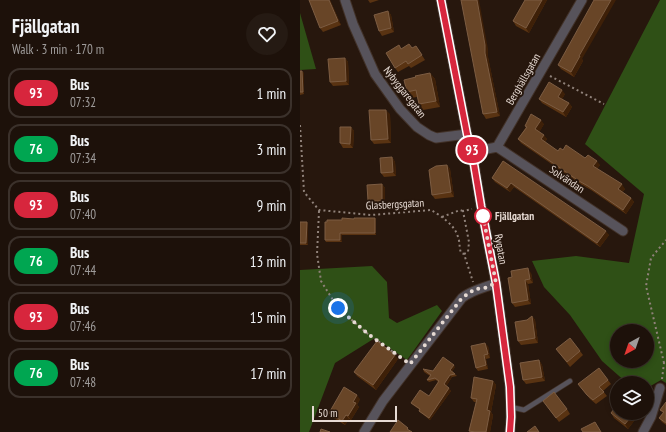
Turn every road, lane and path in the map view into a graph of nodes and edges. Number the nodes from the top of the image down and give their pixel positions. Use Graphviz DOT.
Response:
graph roads {
  1 [pos="345,0"];
  2 [pos="441,0"];
  3 [pos="582,0"];
  4 [pos="542,71"];
  5 [pos="604,104"];
  6 [pos="300,125"];
  7 [pos="467,134"];
  8 [pos="497,147"];
  9 [pos="472,152"];
  10 [pos="481,206"];
  11 [pos="319,210"];
  12 [pos="463,211"];
  13 [pos="442,217"];
  14 [pos="622,231"];
  15 [pos="666,240"];
  16 [pos="464,254"];
  17 [pos="496,283"];
  18 [pos="475,289"];
  19 [pos="665,362"];
  20 [pos="410,364"];
  21 [pos="570,381"];
  22 [pos="660,388"];
  23 [pos="511,407"];
  24 [pos="364,432"];
  25 [pos="510,432"];
  26 [pos="643,432"];
  1 -- 7 [label="street, Nybyggaregatan"];
  2 -- 7 [label="street, Rygatan"];
  3 -- 4 [label="street, Berghällsgatan"];
  4 -- 5 [label="path"];
  4 -- 8 [label="street, Berghällsgatan"];
  6 -- 11 [label="path"];
  7 -- 9 [label="street, Rygatan"];
  8 -- 9 [label="street"];
  8 -- 14 [label="street, Solvändan"];
  9 -- 10 [label="street, Rygatan"];
  10 -- 12 [label="path"];
  10 -- 17 [label="street, Rygatan"];
  11 -- 13 [label="path, Glasbergsgatan"];
  11 -- 20 [label="path"];
  12 -- 13 [label="path"];
  12 -- 16 [label="path"];
  13 -- 16 [label="path, Glasbergsgatan"];
  15 -- 19 [label="path"];
  16 -- 18 [label="path, Glasbergsgatan"];
  17 -- 18 [label="street"];
  17 -- 23 [label="street, Rygatan"];
  18 -- 20 [label="street"];
  19 -- 22 [label="path"];
  20 -- 24 [label="street"];
  21 -- 23 [label="lane"];
  22 -- 26 [label="street"];
  23 -- 25 [label="street, Rygatan"];
}
